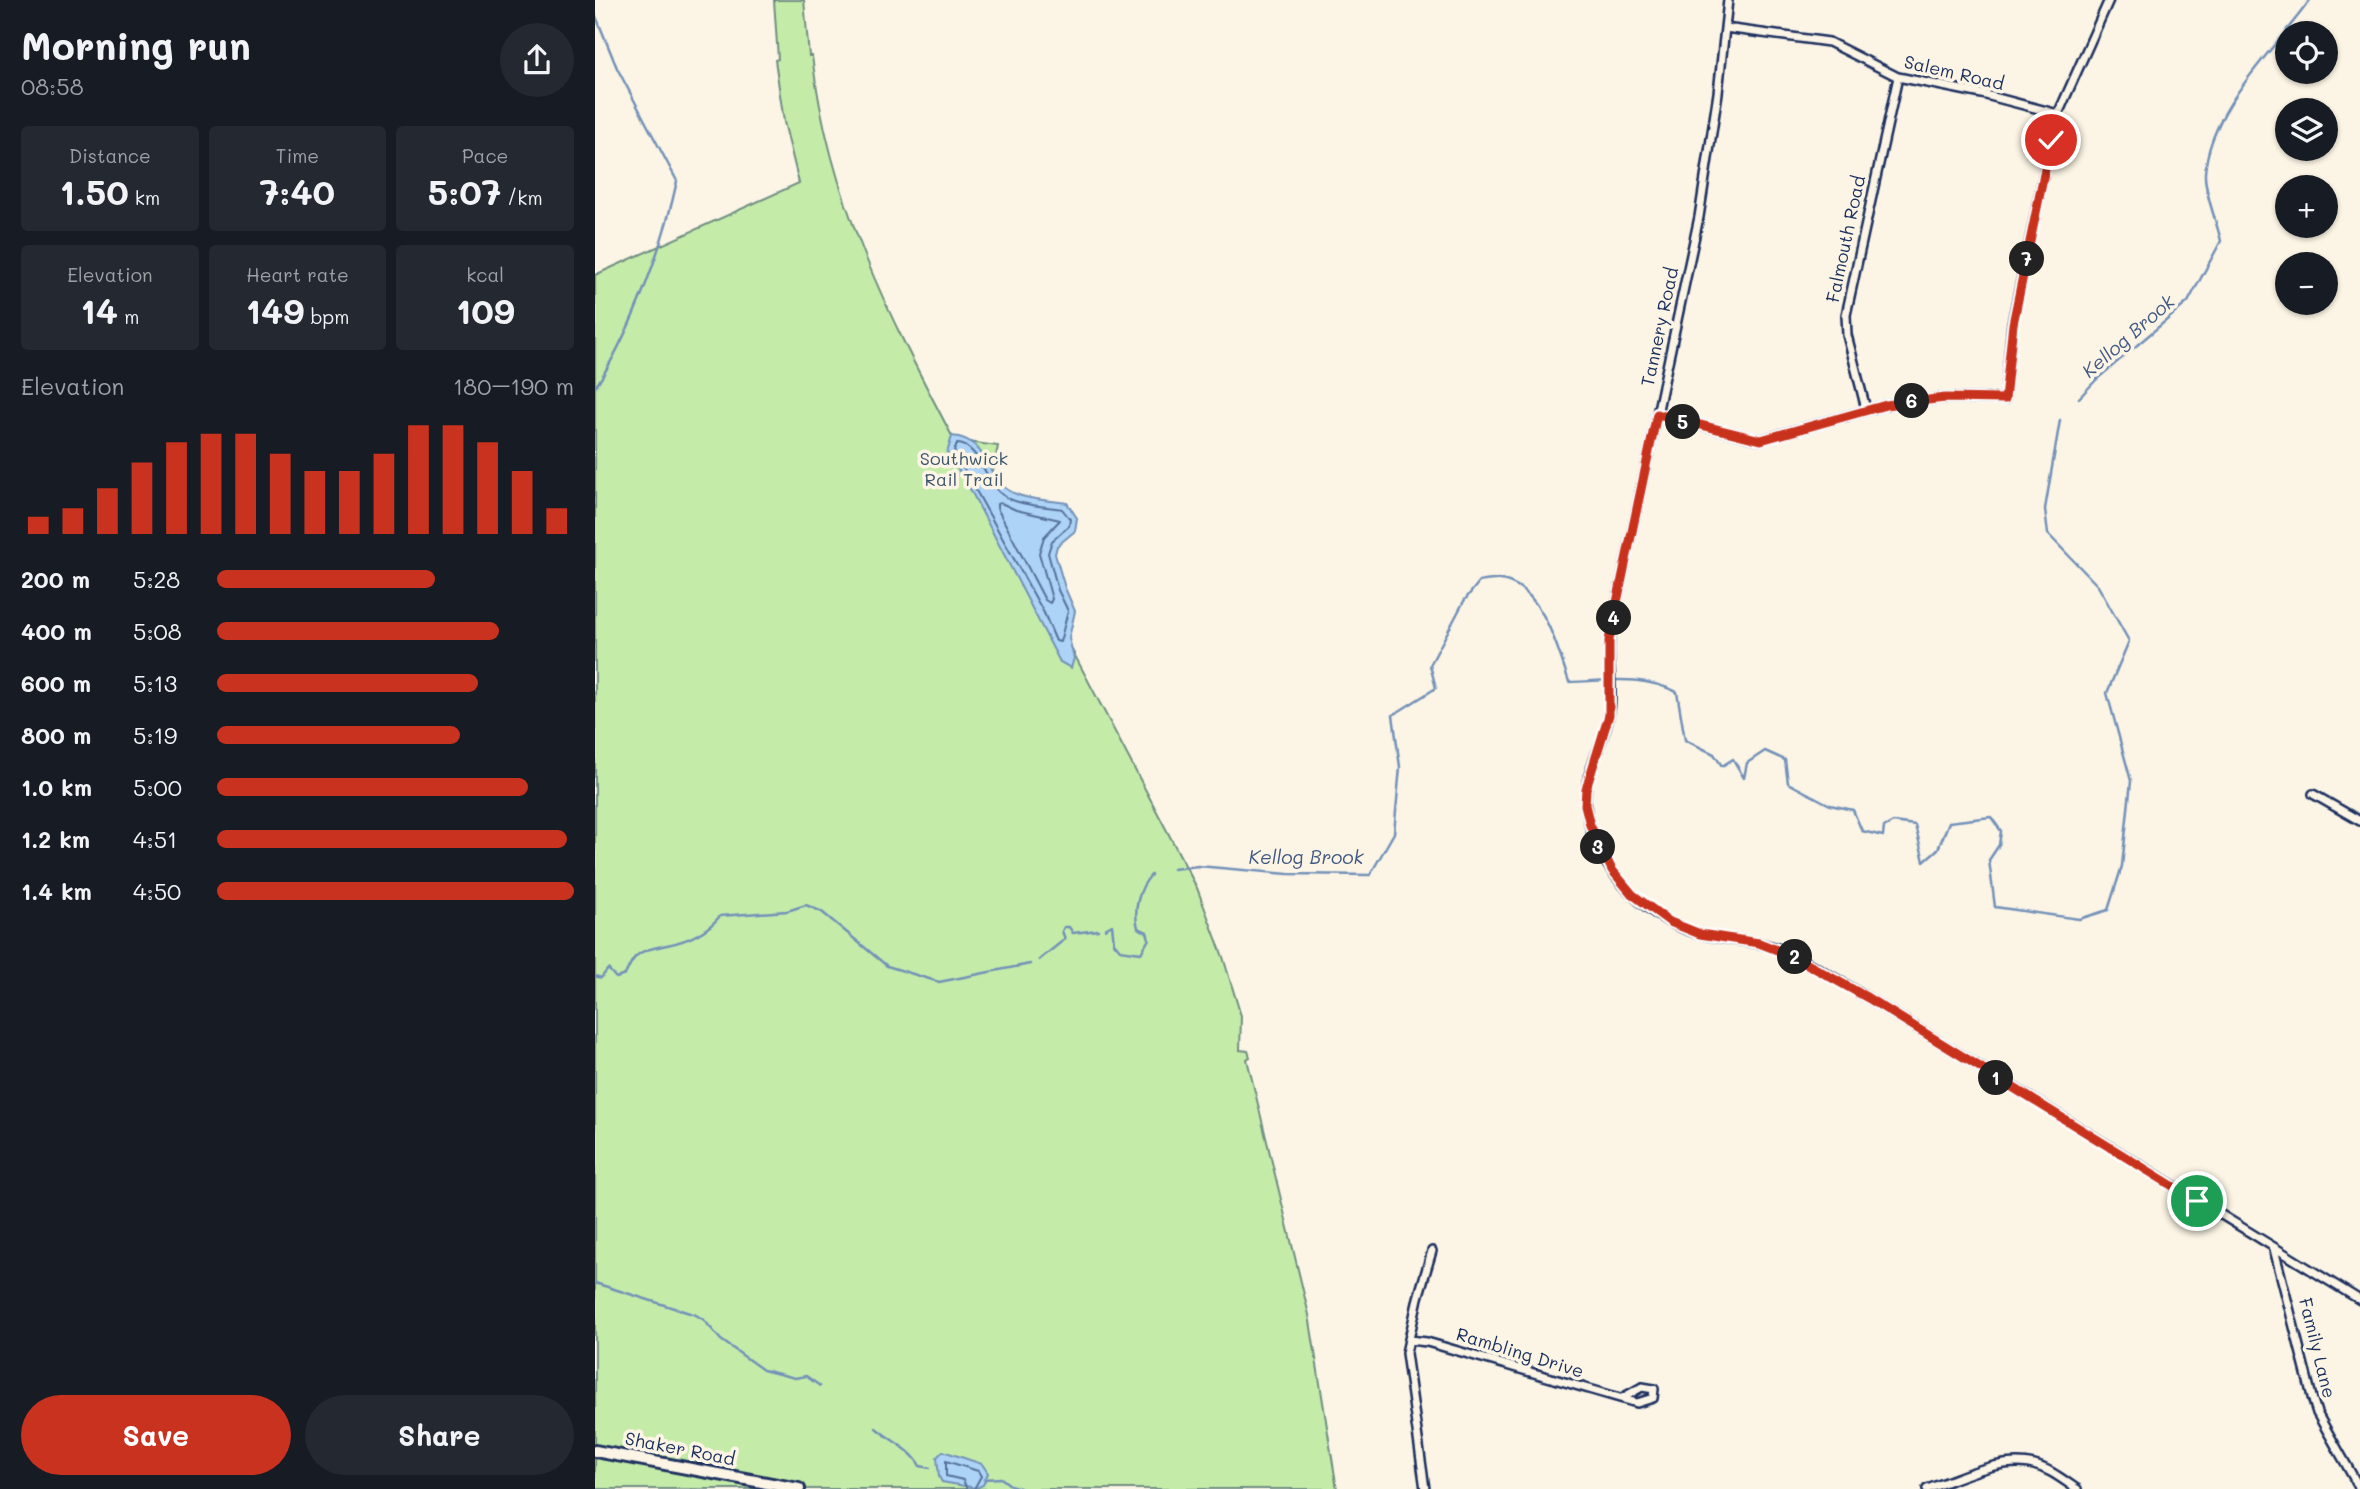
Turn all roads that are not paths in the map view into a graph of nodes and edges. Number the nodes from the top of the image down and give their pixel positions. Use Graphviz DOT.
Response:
graph roads {
  1 [pos="1728,0"];
  2 [pos="2109,0"];
  3 [pos="1725,27"];
  4 [pos="1898,77"];
  5 [pos="2057,114"];
  6 [pos="1866,409"];
  7 [pos="1657,414"];
  8 [pos="2313,794"];
  9 [pos="2360,821"];
  10 [pos="2273,1248"];
  11 [pos="1432,1251"];
  12 [pos="2360,1300"];
  13 [pos="1409,1340"];
  14 [pos="1622,1398"];
  15 [pos="595,1451"];
  16 [pos="799,1489"];
  17 [pos="1425,1489"];
  18 [pos="1927,1489"];
  19 [pos="2077,1489"];
  20 [pos="2360,1489"];
  1 -- 3 [label="street, Tannery Road"];
  2 -- 5 [label="street"];
  3 -- 4 [label="street, Salem Road"];
  3 -- 7 [label="street, Tannery Road"];
  4 -- 5 [label="street, Salem Road"];
  4 -- 6 [label="street, Falmouth Road"];
  5 -- 6 [label="street"];
  6 -- 7 [label="street"];
  7 -- 10 [label="street, Tannery Road"];
  8 -- 9 [label="street"];
  10 -- 12 [label="street, Tannery Road"];
  10 -- 20 [label="street, Family Lane"];
  11 -- 13 [label="street"];
  13 -- 14 [label="street, Rambling Drive"];
  13 -- 17 [label="street"];
  15 -- 16 [label="street, Shaker Road"];
  18 -- 19 [label="street"];
}
